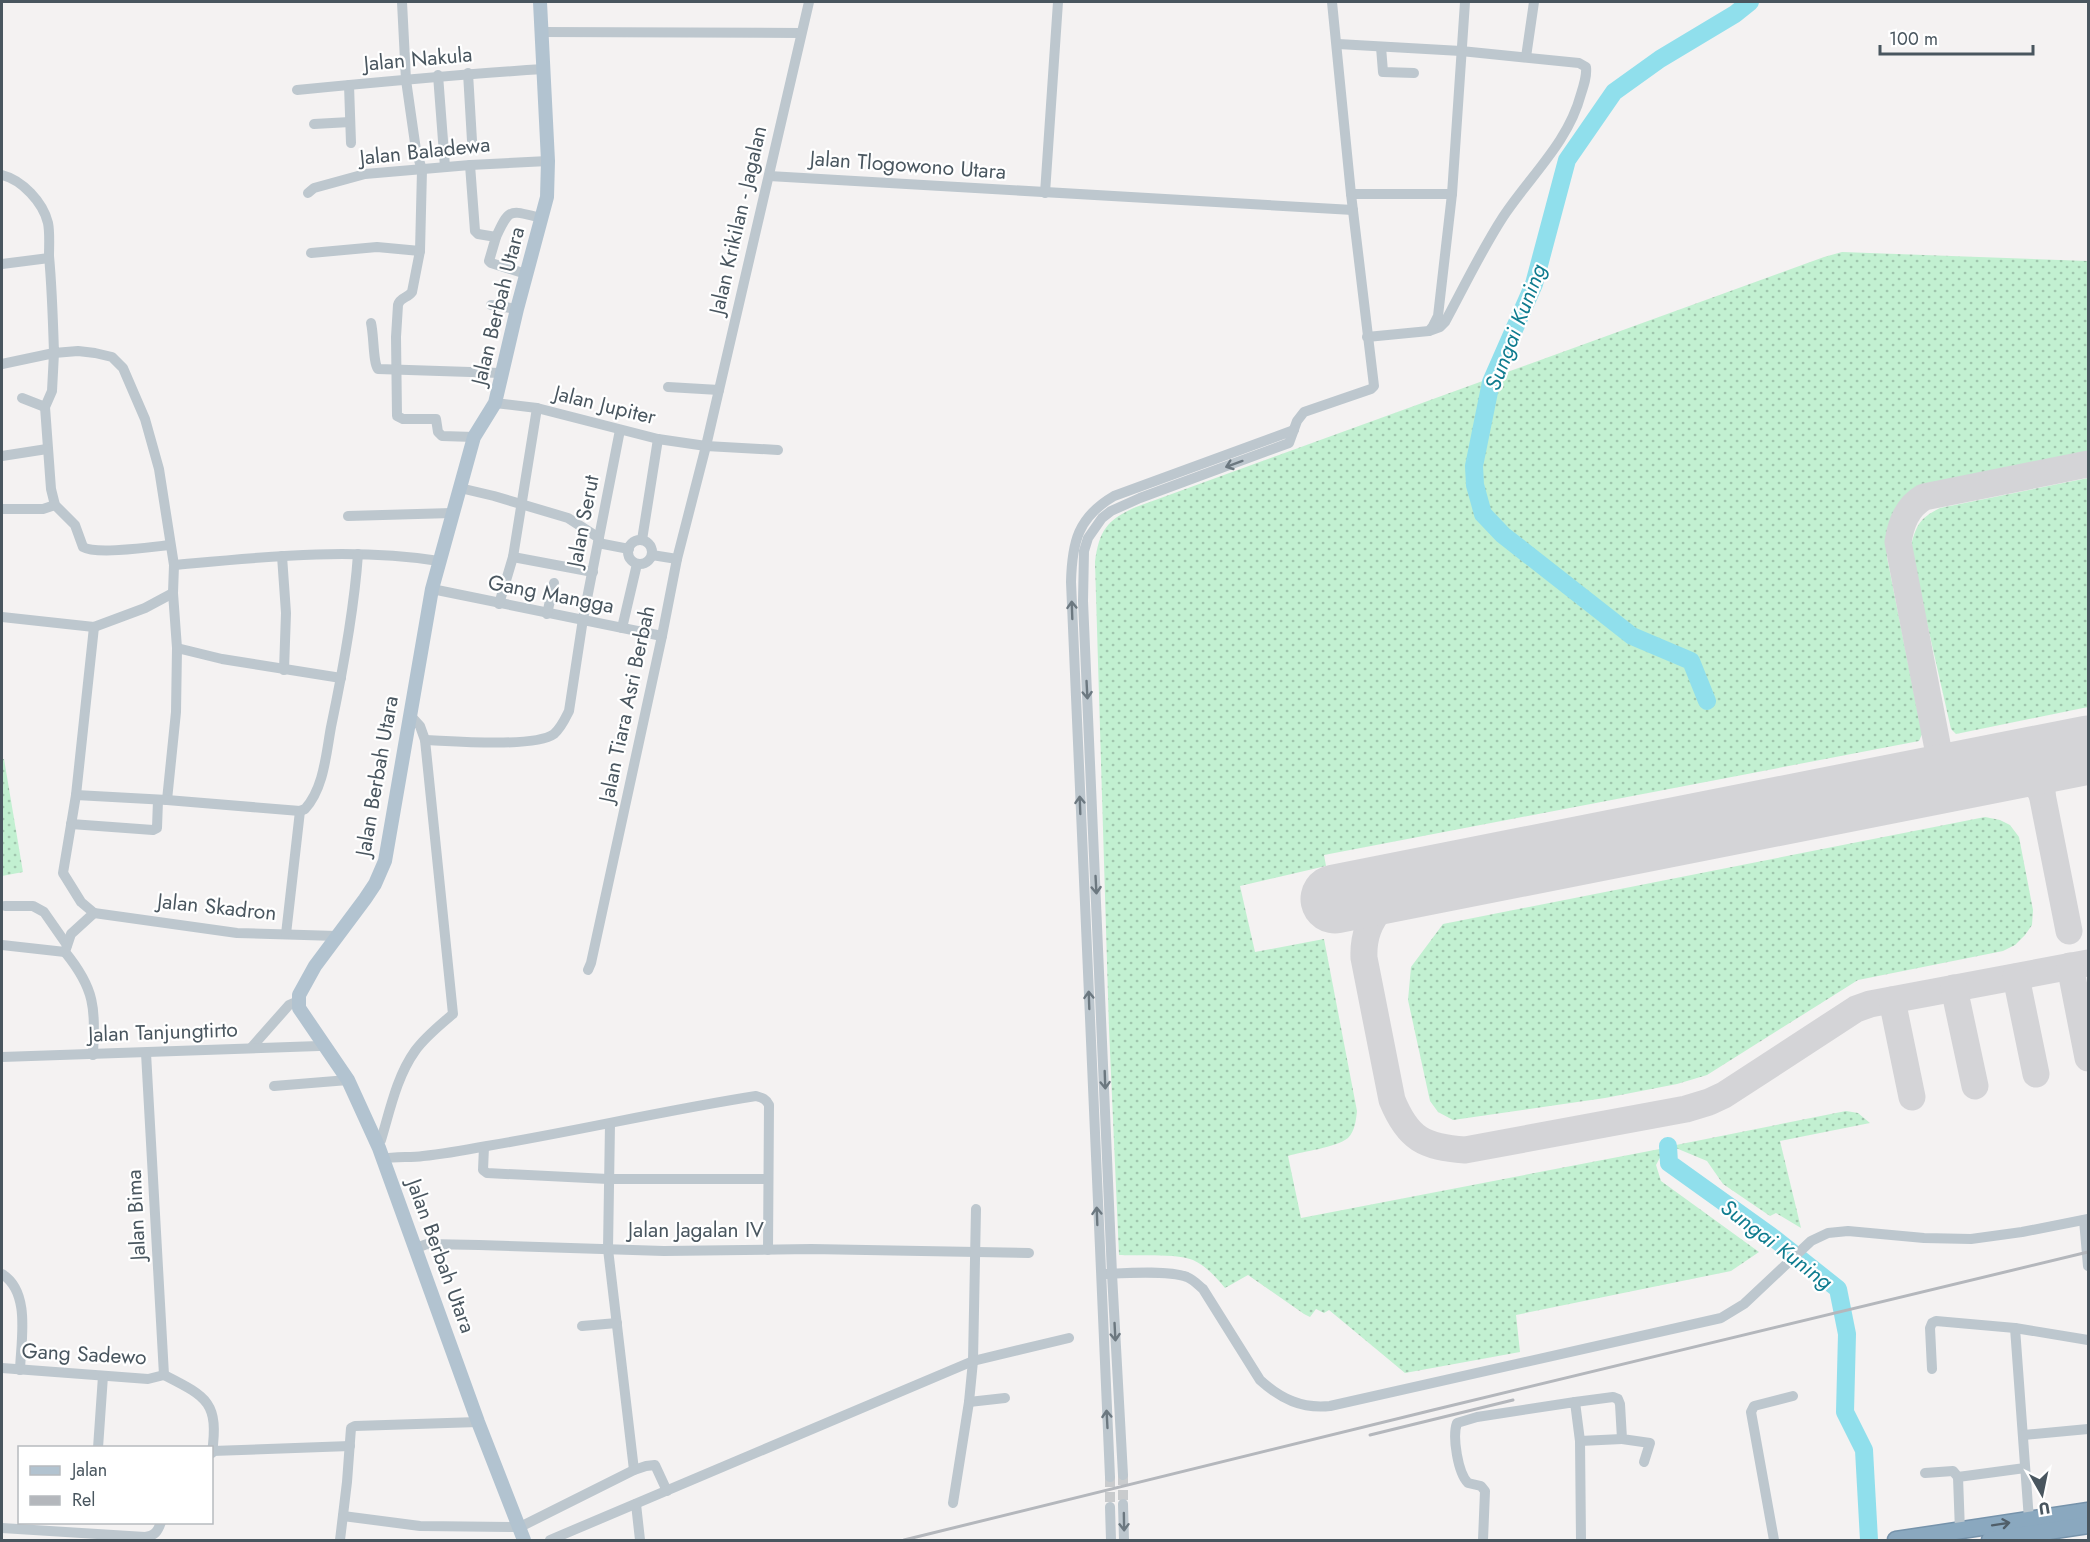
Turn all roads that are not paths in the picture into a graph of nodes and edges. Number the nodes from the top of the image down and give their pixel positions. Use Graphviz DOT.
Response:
graph roads {
  1 [pos="402,2"];
  2 [pos="540,2"];
  3 [pos="809,2"];
  4 [pos="1058,2"];
  5 [pos="1332,2"];
  6 [pos="1465,2"];
  7 [pos="1534,2"];
  8 [pos="541,32"];
  9 [pos="801,33"];
  10 [pos="1338,44"];
  11 [pos="1381,46"];
  12 [pos="1461,51"];
  13 [pos="1526,57"];
  14 [pos="544,69"];
  15 [pos="468,73"];
  16 [pos="1414,73"];
  17 [pos="438,75"];
  18 [pos="406,80"];
  19 [pos="349,85"];
  20 [pos="297,90"];
  21 [pos="350,122"];
  22 [pos="314,124"];
  23 [pos="472,141"];
  24 [pos="351,142"];
  25 [pos="548,161"];
  26 [pos="470,165"];
  27 [pos="445,167"];
  28 [pos="422,170"];
  29 [pos="2,175"];
  30 [pos="769,176"];
  31 [pos="308,193"];
  32 [pos="1045,193"];
  33 [pos="1352,194"];
  34 [pos="1452,194"];
  35 [pos="1353,210"];
  36 [pos="542,218"];
  37 [pos="496,237"];
  38 [pos="420,251"];
  39 [pos="311,253"];
  40 [pos="50,258"];
  41 [pos="2,264"];
  42 [pos="526,274"];
  43 [pos="491,305"];
  44 [pos="517,309"];
  45 [pos="371,323"];
  46 [pos="1429,330"];
  47 [pos="1367,337"];
  48 [pos="54,353"];
  49 [pos="2,364"];
  50 [pos="397,369"];
  51 [pos="501,373"];
  52 [pos="668,387"];
  53 [pos="718,390"];
  54 [pos="22,398"];
  55 [pos="495,403"];
  56 [pos="45,407"];
  57 [pos="537,408"];
  58 [pos="620,430"];
  59 [pos="1294,430"];
  60 [pos="474,437"];
  61 [pos="658,439"];
  62 [pos="706,446"];
  63 [pos="47,449"];
  64 [pos="778,450"];
  65 [pos="2,456"];
  66 [pos="460,488"];
  67 [pos="521,504"];
  68 [pos="55,505"];
  69 [pos="2,509"];
  70 [pos="452,513"];
  71 [pos="348,516"];
  72 [pos="642,540"];
  73 [pos="599,541"];
  74 [pos="170,545"];
  75 [pos="628,549"];
  76 [pos="358,554"];
  77 [pos="652,555"];
  78 [pos="282,556"];
  79 [pos="513,557"];
  80 [pos="677,559"];
  81 [pos="439,561"];
  82 [pos="637,564"];
  83 [pos="174,565"];
  84 [pos="593,572"];
  85 [pos="554,584"];
  86 [pos="432,589"];
  87 [pos="172,593"];
  88 [pos="499,604"];
  89 [pos="547,614"];
  90 [pos="2,617"];
  91 [pos="583,619"];
  92 [pos="94,627"];
  93 [pos="622,628"];
  94 [pos="662,636"];
  95 [pos="177,648"];
  96 [pos="284,670"];
  97 [pos="341,678"];
  98 [pos="410,715"];
  99 [pos="425,740"];
  100 [pos="76,795"];
  101 [pos="163,800"];
  102 [pos="300,811"];
  103 [pos="71,824"];
  104 [pos="5,906"];
  105 [pos="94,913"];
  106 [pos="286,934"];
  107 [pos="337,936"];
  108 [pos="2,945"];
  109 [pos="66,949"];
  110 [pos="588,970"];
  111 [pos="298,1001"];
  112 [pos="1089,1023"];
  113 [pos="1103,1028"];
  114 [pos="325,1044"];
  115 [pos="251,1048"];
  116 [pos="146,1053"];
  117 [pos="93,1055"];
  118 [pos="2,1058"];
  119 [pos="348,1080"];
  120 [pos="274,1086"];
  121 [pos="610,1124"];
  122 [pos="377,1143"];
  123 [pos="484,1147"];
  124 [pos="382,1159"];
  125 [pos="608,1179"];
  126 [pos="768,1179"];
  127 [pos="976,1209"];
  128 [pos="2086,1220"];
  129 [pos="2070,1223"];
  130 [pos="2086,1236"];
  131 [pos="416,1248"];
  132 [pos="608,1249"];
  133 [pos="768,1250"];
  134 [pos="975,1251"];
  135 [pos="1029,1253"];
  136 [pos="2088,1266"];
  137 [pos="2,1274"];
  138 [pos="1100,1274"];
  139 [pos="1112,1274"];
  140 [pos="617,1323"];
  141 [pos="582,1326"];
  142 [pos="2015,1328"];
  143 [pos="1069,1338"];
  144 [pos="2088,1340"];
  145 [pos="973,1361"];
  146 [pos="2,1368"];
  147 [pos="1932,1369"];
  148 [pos="20,1370"];
  149 [pos="164,1375"];
  150 [pos="103,1376"];
  151 [pos="1793,1396"];
  152 [pos="1005,1398"];
  153 [pos="969,1402"];
  154 [pos="1575,1402"];
  155 [pos="478,1422"];
  156 [pos="2088,1429"];
  157 [pos="2024,1435"];
  158 [pos="1622,1439"];
  159 [pos="1580,1441"];
  160 [pos="98,1446"];
  161 [pos="212,1446"];
  162 [pos="350,1446"];
  163 [pos="213,1452"];
  164 [pos="1644,1462"];
  165 [pos="2025,1468"];
  166 [pos="634,1470"];
  167 [pos="1925,1473"];
  168 [pos="1123,1475"];
  169 [pos="1958,1477"];
  170 [pos="1110,1478"];
  171 [pos="667,1491"];
  172 [pos="952,1503"];
  173 [pos="636,1504"];
  174 [pos="1123,1504"];
  175 [pos="1110,1507"];
  176 [pos="2088,1510"];
  177 [pos="343,1516"];
  178 [pos="2029,1520"];
  179 [pos="160,1524"];
  180 [pos="2088,1525"];
  181 [pos="42,1526"];
  182 [pos="2,1528"];
  183 [pos="91,1528"];
  184 [pos="1960,1531"];
  185 [pos="522,1534"];
  186 [pos="340,1540"];
  187 [pos="550,1540"];
  188 [pos="640,1540"];
  189 [pos="1111,1540"];
  190 [pos="1124,1540"];
  191 [pos="1483,1540"];
  192 [pos="1581,1540"];
  193 [pos="1774,1540"];
  194 [pos="1899,1540"];
  195 [pos="1990,1540"];
  1 -- 18 [label="street"];
  2 -- 8 [label="main road, Jalan Berbah Utara"];
  3 -- 9 [label="street, Jalan Krikilan - Jagalan"];
  4 -- 32 [label="street"];
  5 -- 10 [label="street"];
  6 -- 12 [label="street"];
  7 -- 13 [label="street"];
  8 -- 9 [label="street"];
  8 -- 14 [label="main road, Jalan Berbah Utara"];
  9 -- 30 [label="street, Jalan Krikilan - Jagalan"];
  10 -- 11 [label="street"];
  10 -- 33 [label="street"];
  11 -- 12 [label="street"];
  11 -- 16 [label="street"];
  12 -- 13 [label="street"];
  12 -- 34 [label="street"];
  13 -- 46 [label="street"];
  14 -- 15 [label="street, Jalan Nakula"];
  14 -- 25 [label="main road, Jalan Berbah Utara"];
  15 -- 17 [label="street, Jalan Nakula"];
  15 -- 23 [label="street"];
  17 -- 18 [label="street, Jalan Nakula"];
  17 -- 27 [label="street"];
  18 -- 19 [label="street, Jalan Nakula"];
  18 -- 28 [label="street"];
  19 -- 20 [label="street, Jalan Nakula"];
  19 -- 21 [label="street"];
  21 -- 22 [label="street"];
  21 -- 24 [label="street"];
  25 -- 26 [label="street, Jalan Baladewa"];
  25 -- 36 [label="main road, Jalan Berbah Utara"];
  26 -- 27 [label="street, Jalan Baladewa"];
  26 -- 37 [label="street"];
  27 -- 28 [label="street, Jalan Baladewa"];
  28 -- 31 [label="street, Jalan Baladewa"];
  28 -- 38 [label="street"];
  29 -- 40 [label="street"];
  30 -- 32 [label="street, Jalan Tlogowono Utara"];
  30 -- 53 [label="street, Jalan Krikilan - Jagalan"];
  32 -- 35 [label="street, Jalan Tlogowono Utara"];
  33 -- 34 [label="street"];
  33 -- 35 [label="street"];
  34 -- 46 [label="street"];
  35 -- 47 [label="street"];
  36 -- 37 [label="street"];
  36 -- 42 [label="main road, Jalan Berbah Utara"];
  37 -- 42 [label="street"];
  38 -- 39 [label="street"];
  38 -- 50 [label="street"];
  40 -- 41 [label="street"];
  40 -- 48 [label="street"];
  42 -- 44 [label="main road, Jalan Berbah Utara"];
  43 -- 44 [label="street"];
  44 -- 51 [label="main road, Jalan Berbah Utara"];
  45 -- 50 [label="street"];
  46 -- 47 [label="street"];
  47 -- 59 [label="street"];
  48 -- 49 [label="street"];
  48 -- 56 [label="street"];
  48 -- 74 [label="street"];
  50 -- 51 [label="street"];
  50 -- 60 [label="street"];
  51 -- 55 [label="main road, Jalan Berbah Utara"];
  52 -- 53 [label="street"];
  53 -- 62 [label="street, Jalan Krikilan - Jagalan"];
  54 -- 56 [label="street"];
  55 -- 57 [label="street, Jalan Jupiter"];
  55 -- 60 [label="main road, Jalan Berbah Utara"];
  56 -- 63 [label="street"];
  57 -- 58 [label="street, Jalan Jupiter"];
  57 -- 67 [label="street"];
  58 -- 61 [label="street, Jalan Jupiter"];
  58 -- 73 [label="street, Jalan Serut"];
  112 -- 59 [label="street, one-way"];
  59 -- 113 [label="street, one-way"];
  60 -- 66 [label="main road, Jalan Berbah Utara"];
  61 -- 62 [label="street, Jalan Jupiter"];
  61 -- 72 [label="street"];
  62 -- 64 [label="street, Jalan Jupiter"];
  62 -- 80 [label="street, Jalan Tiara Asri Berbah"];
  63 -- 65 [label="street"];
  63 -- 68 [label="street"];
  66 -- 67 [label="street"];
  66 -- 70 [label="main road, Jalan Berbah Utara"];
  67 -- 73 [label="street"];
  67 -- 79 [label="street"];
  68 -- 69 [label="street"];
  68 -- 74 [label="street"];
  70 -- 71 [label="street"];
  70 -- 81 [label="main road, Jalan Berbah Utara"];
  72 -- 75 [label="street"];
  72 -- 77 [label="street"];
  73 -- 75 [label="street"];
  73 -- 84 [label="street, Jalan Serut"];
  74 -- 83 [label="street"];
  75 -- 82 [label="street"];
  76 -- 78 [label="street"];
  76 -- 81 [label="street"];
  76 -- 97 [label="street"];
  77 -- 80 [label="street"];
  77 -- 82 [label="street"];
  78 -- 83 [label="street"];
  78 -- 96 [label="street"];
  79 -- 84 [label="street"];
  79 -- 88 [label="street"];
  80 -- 94 [label="street, Jalan Tiara Asri Berbah"];
  81 -- 86 [label="main road, Jalan Berbah Utara"];
  82 -- 93 [label="street"];
  83 -- 87 [label="street"];
  84 -- 91 [label="street, Jalan Serut"];
  85 -- 89 [label="street"];
  86 -- 88 [label="street, Gang Mangga"];
  86 -- 98 [label="main road, Jalan Berbah Utara"];
  87 -- 92 [label="street"];
  87 -- 95 [label="street"];
  88 -- 89 [label="street, Gang Mangga"];
  89 -- 91 [label="street, Gang Mangga"];
  90 -- 92 [label="street"];
  91 -- 93 [label="street, Gang Mangga"];
  91 -- 99 [label="street, Jalan Serut"];
  92 -- 100 [label="street"];
  93 -- 94 [label="street, Gang Mangga"];
  94 -- 110 [label="street, Jalan Tiara Asri Berbah"];
  95 -- 96 [label="street"];
  95 -- 101 [label="street"];
  96 -- 97 [label="street"];
  97 -- 102 [label="street"];
  98 -- 99 [label="street"];
  98 -- 107 [label="main road, Jalan Berbah Utara"];
  99 -- 122 [label="street"];
  100 -- 101 [label="street"];
  100 -- 103 [label="street"];
  101 -- 102 [label="street"];
  101 -- 103 [label="street"];
  102 -- 106 [label="street"];
  103 -- 105 [label="street"];
  104 -- 109 [label="street"];
  105 -- 106 [label="street, Jalan Skadron"];
  105 -- 109 [label="street"];
  106 -- 107 [label="street, Jalan Skadron"];
  107 -- 111 [label="main road, Jalan Berbah Utara"];
  108 -- 109 [label="street"];
  109 -- 117 [label="street"];
  111 -- 114 [label="main road, Jalan Berbah Utara"];
  111 -- 115 [label="street"];
  112 -- 113 [label="street"];
  138 -- 112 [label="street, one-way"];
  113 -- 139 [label="street, one-way"];
  114 -- 115 [label="street, Jalan Tanjungtirto"];
  114 -- 119 [label="main road, Jalan Berbah Utara"];
  115 -- 116 [label="street, Jalan Tanjungtirto"];
  116 -- 117 [label="street, Jalan Tanjungtirto"];
  116 -- 149 [label="street, Jalan Bima"];
  117 -- 118 [label="street, Jalan Tanjungtirto"];
  119 -- 120 [label="street"];
  119 -- 122 [label="main road, Jalan Berbah Utara"];
  121 -- 123 [label="street"];
  121 -- 125 [label="street"];
  121 -- 126 [label="street"];
  122 -- 124 [label="main road, Jalan Berbah Utara"];
  123 -- 124 [label="street"];
  123 -- 125 [label="street"];
  124 -- 131 [label="main road, Jalan Berbah Utara"];
  125 -- 126 [label="street"];
  125 -- 132 [label="street"];
  126 -- 133 [label="street"];
  127 -- 134 [label="street"];
  128 -- 129 [label="street"];
  128 -- 130 [label="street"];
  129 -- 130 [label="street"];
  129 -- 139 [label="street"];
  130 -- 136 [label="street"];
  131 -- 132 [label="street, Jalan Jagalan IV"];
  131 -- 155 [label="main road, Jalan Berbah Utara"];
  132 -- 133 [label="street, Jalan Jagalan IV"];
  132 -- 140 [label="street"];
  133 -- 134 [label="street, Jalan Jagalan IV"];
  134 -- 135 [label="street, Jalan Jagalan IV"];
  134 -- 145 [label="street"];
  137 -- 148 [label="street"];
  138 -- 139 [label="street"];
  170 -- 138 [label="street, one-way"];
  139 -- 168 [label="street, one-way"];
  140 -- 141 [label="street"];
  140 -- 166 [label="street"];
  142 -- 144 [label="street"];
  142 -- 147 [label="street"];
  142 -- 157 [label="street"];
  143 -- 145 [label="street"];
  145 -- 153 [label="street"];
  145 -- 171 [label="street"];
  146 -- 148 [label="street, Gang Sadewo"];
  148 -- 150 [label="street, Gang Sadewo"];
  149 -- 150 [label="street, Gang Sadewo"];
  149 -- 161 [label="street"];
  150 -- 160 [label="street"];
  151 -- 193 [label="street"];
  152 -- 153 [label="street"];
  153 -- 172 [label="street"];
  154 -- 158 [label="street"];
  154 -- 159 [label="street"];
  154 -- 191 [label="street"];
  155 -- 162 [label="street"];
  155 -- 185 [label="main road, Jalan Berbah Utara"];
  156 -- 157 [label="street"];
  157 -- 165 [label="street"];
  158 -- 159 [label="street"];
  158 -- 164 [label="street"];
  159 -- 192 [label="street"];
  162 -- 163 [label="street"];
  162 -- 177 [label="street"];
  165 -- 169 [label="street"];
  165 -- 178 [label="street"];
  166 -- 171 [label="street"];
  166 -- 185 [label="street"];
  167 -- 169 [label="street"];
  169 -- 184 [label="street"];
  171 -- 173 [label="street"];
  173 -- 187 [label="street"];
  173 -- 188 [label="street"];
  174 -- 190 [label="street, one-way"];
  175 -- 189 [label="street"];
  176 -- 178 [label="highway"];
  177 -- 185 [label="street"];
  177 -- 186 [label="street"];
  184 -- 178 [label="highway, one-way"];
  179 -- 183 [label="street"];
  180 -- 195 [label="highway"];
  181 -- 182 [label="street"];
  181 -- 183 [label="street"];
  184 -- 194 [label="highway"];
}
